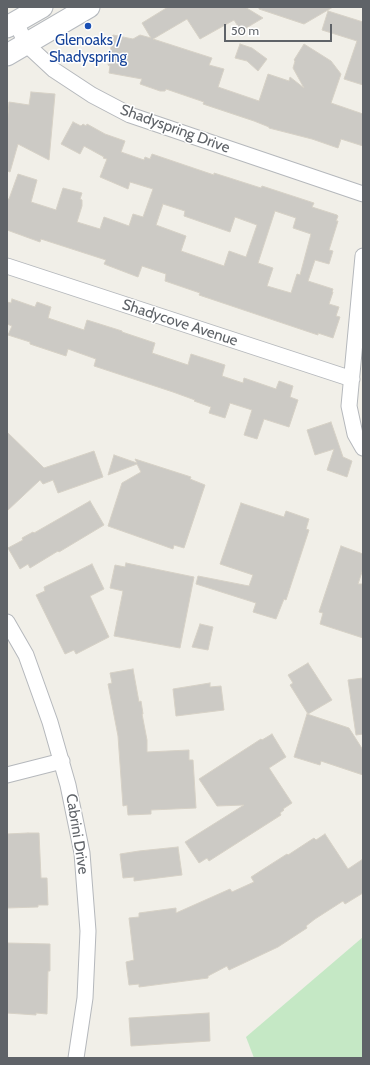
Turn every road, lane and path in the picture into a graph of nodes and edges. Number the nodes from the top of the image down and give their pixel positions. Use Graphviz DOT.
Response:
graph roads {
  1 [pos="42,7"];
  2 [pos="88,7"];
  3 [pos="11,24"];
  4 [pos="26,44"];
  5 [pos="7,55"];
  6 [pos="363,194"];
  7 [pos="363,256"];
  8 [pos="7,266"];
  9 [pos="352,379"];
  10 [pos="363,448"];
  11 [pos="7,622"];
  12 [pos="62,761"];
  13 [pos="7,774"];
  14 [pos="76,1058"];
  1 -- 3 [label="main road"];
  2 -- 4 [label="main road"];
  3 -- 4 [label="street, Shadyspring Drive"];
  4 -- 5 [label="main road"];
  4 -- 6 [label="street, Shadyspring Drive"];
  7 -- 9 [label="street"];
  8 -- 9 [label="street, Shadycove Avenue"];
  9 -- 10 [label="street"];
  11 -- 12 [label="street, Cabrini Drive"];
  12 -- 13 [label="street"];
  12 -- 14 [label="street, Cabrini Drive"];
}
